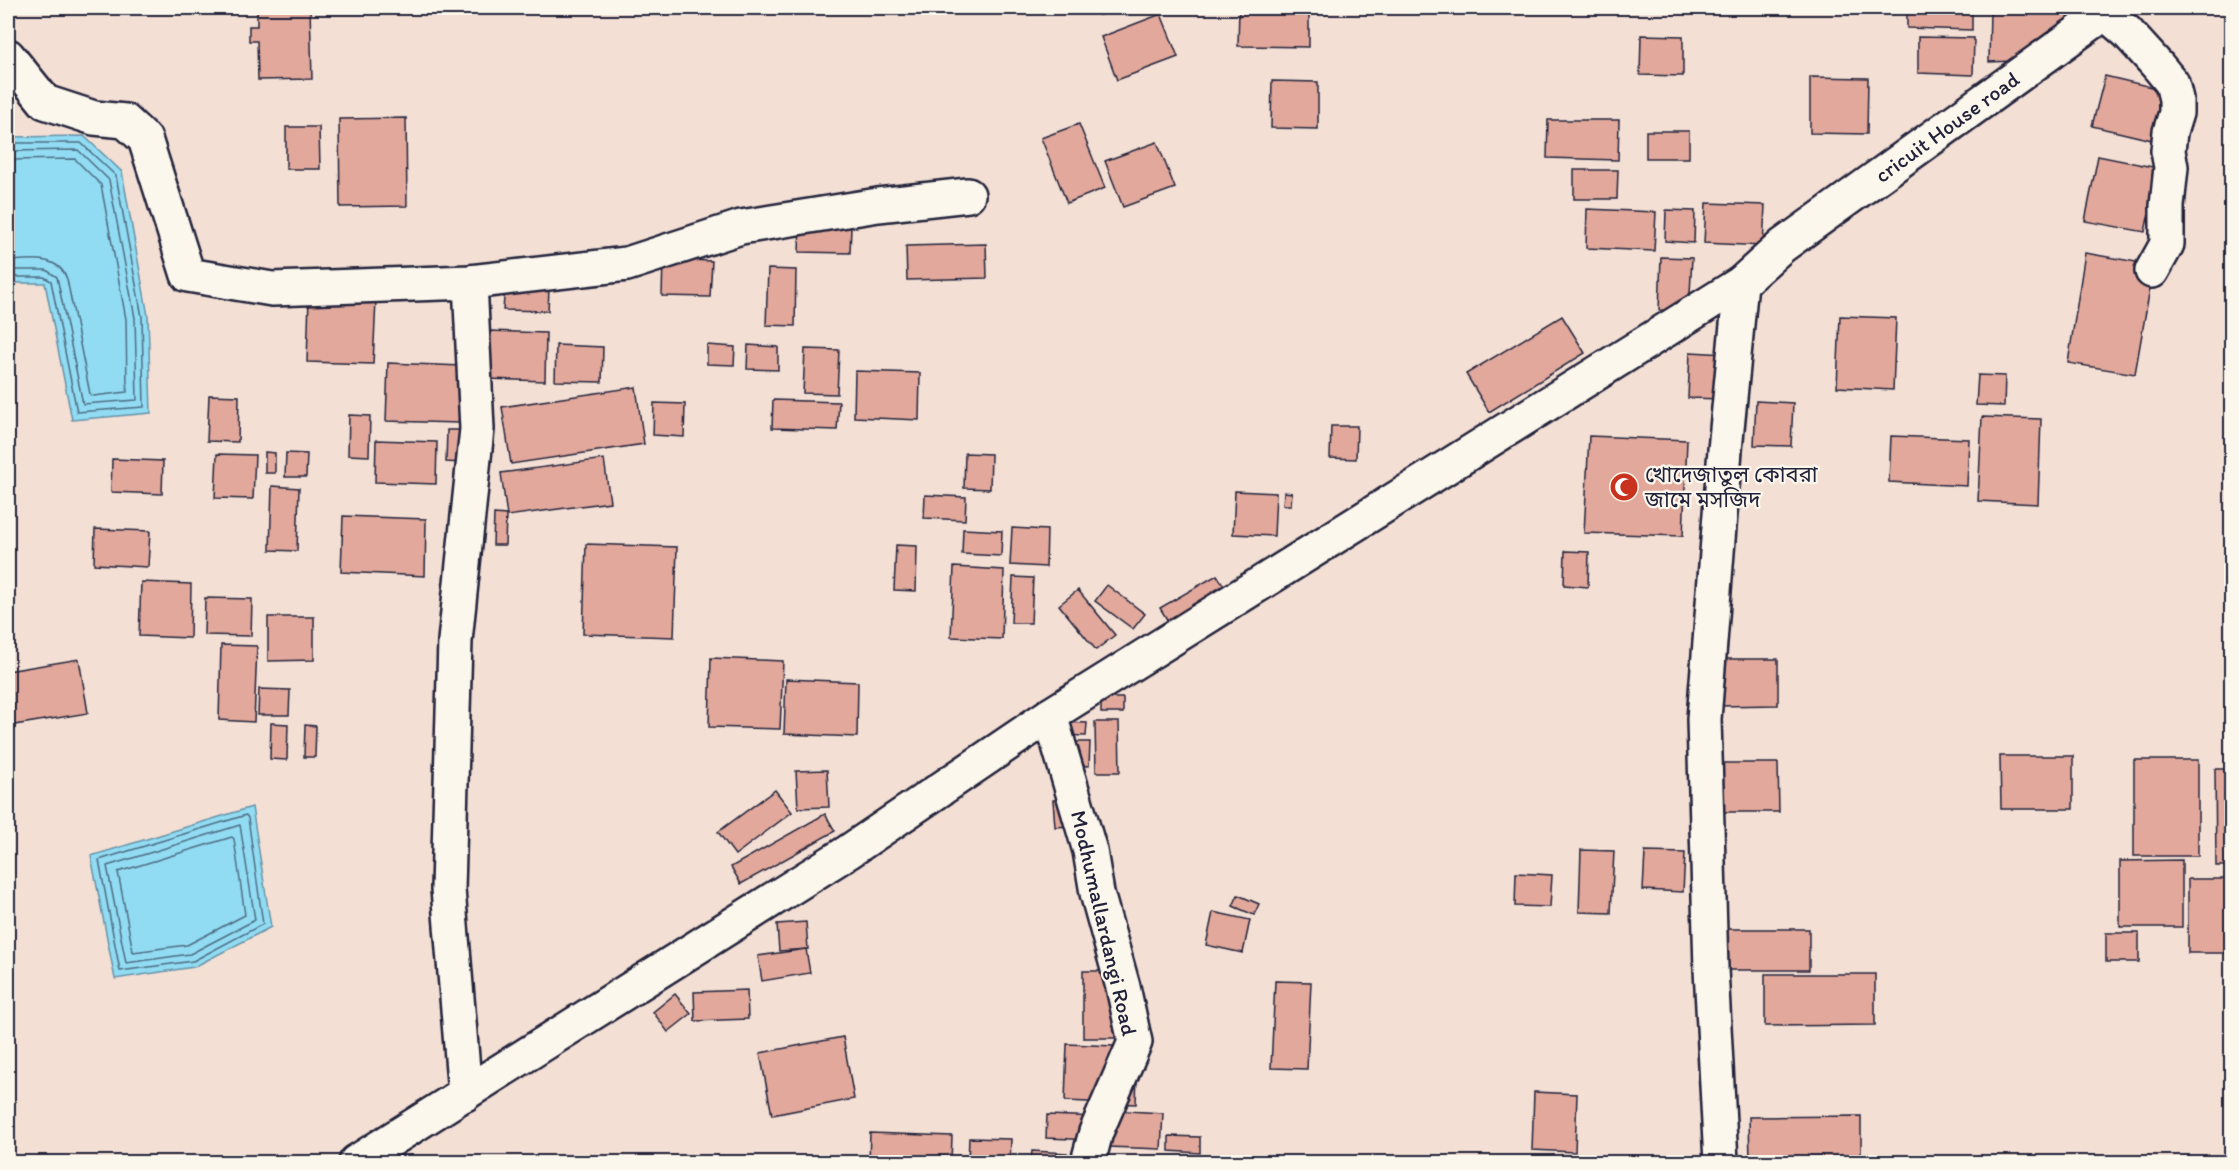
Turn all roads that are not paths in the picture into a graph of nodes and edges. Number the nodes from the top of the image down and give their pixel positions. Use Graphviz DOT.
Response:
graph roads {
  1 [pos="2108,10"];
  2 [pos="8,56"];
  3 [pos="968,195"];
  4 [pos="2152,271"];
  5 [pos="470,282"];
  6 [pos="1741,283"];
  7 [pos="1050,715"];
  8 [pos="465,1094"];
  9 [pos="356,1162"];
  10 [pos="1088,1162"];
  11 [pos="1721,1162"];
  1 -- 4 [label="street"];
  1 -- 6 [label="street, cricuit House road"];
  2 -- 5 [label="street"];
  3 -- 5 [label="street"];
  5 -- 8 [label="street"];
  6 -- 7 [label="street, cricuit House road"];
  6 -- 11 [label="street"];
  7 -- 8 [label="street, cricuit House road"];
  7 -- 10 [label="street, Modhumallardangi Road"];
  8 -- 9 [label="street, cricuit House road"];
}
